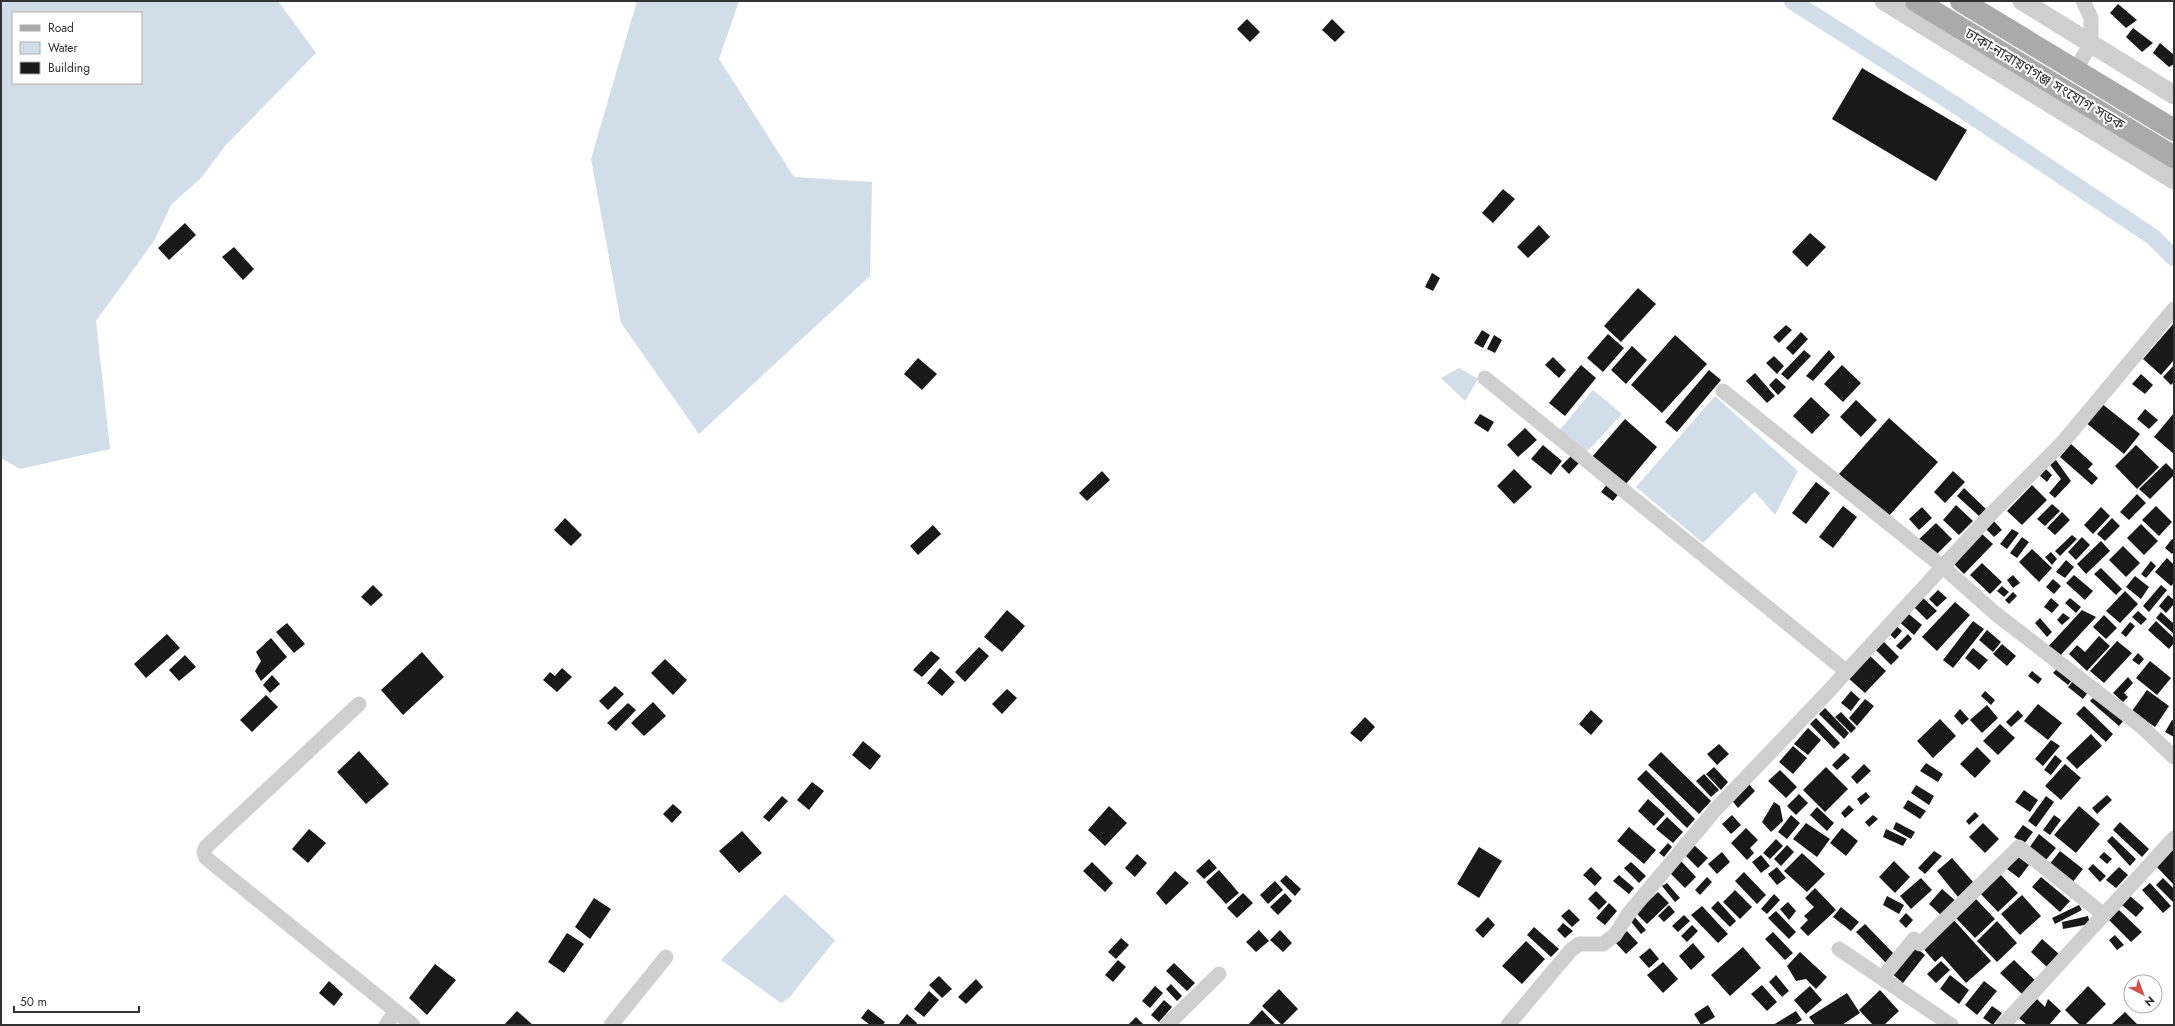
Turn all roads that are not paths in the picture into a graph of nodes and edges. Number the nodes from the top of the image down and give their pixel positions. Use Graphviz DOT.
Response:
graph roads {
  1 [pos="1884,1"];
  2 [pos="1916,1"];
  3 [pos="1961,1"];
  4 [pos="2022,1"];
  5 [pos="2083,1"];
  6 [pos="2091,44"];
  7 [pos="2075,70"];
  8 [pos="2174,95"];
  9 [pos="2174,130"];
  10 [pos="2174,157"];
  11 [pos="2174,180"];
  12 [pos="2174,309"];
  13 [pos="1485,378"];
  14 [pos="1724,391"];
  15 [pos="1943,567"];
  16 [pos="1846,671"];
  17 [pos="359,704"];
  18 [pos="2174,757"];
  19 [pos="2174,838"];
  20 [pos="2104,915"];
  21 [pos="1839,950"];
  22 [pos="666,957"];
  23 [pos="1219,974"];
  24 [pos="1882,978"];
  25 [pos="396,1011"];
  26 [pos="386,1025"];
  27 [pos="413,1025"];
  28 [pos="611,1025"];
  29 [pos="1167,1025"];
  30 [pos="1508,1025"];
  31 [pos="1951,1025"];
  32 [pos="2003,1025"];
  1 -- 11 [label="street"];
  2 -- 10 [label="main road, ঢাকা-নারায়ণগঞ্জ সংযোগ সড়ক"];
  3 -- 7 [label="main road, ঢাকা-নারায়ণগঞ্জ সংযোগ সড়ক"];
  4 -- 6 [label="street"];
  5 -- 6 [label="street"];
  6 -- 7 [label="street"];
  6 -- 8 [label="street"];
  7 -- 9 [label="main road, ঢাকা-নারায়ণগঞ্জ সংযোগ সড়ক"];
  12 -- 15 [label="street"];
  13 -- 16 [label="street"];
  14 -- 15 [label="street"];
  15 -- 16 [label="street"];
  15 -- 18 [label="street"];
  16 -- 30 [label="street"];
  17 -- 25 [label="street"];
  19 -- 20 [label="street"];
  20 -- 24 [label="street"];
  20 -- 32 [label="street"];
  21 -- 24 [label="street"];
  22 -- 28 [label="street"];
  23 -- 29 [label="street"];
  24 -- 31 [label="street"];
  25 -- 26 [label="street"];
  25 -- 27 [label="street"];
}
